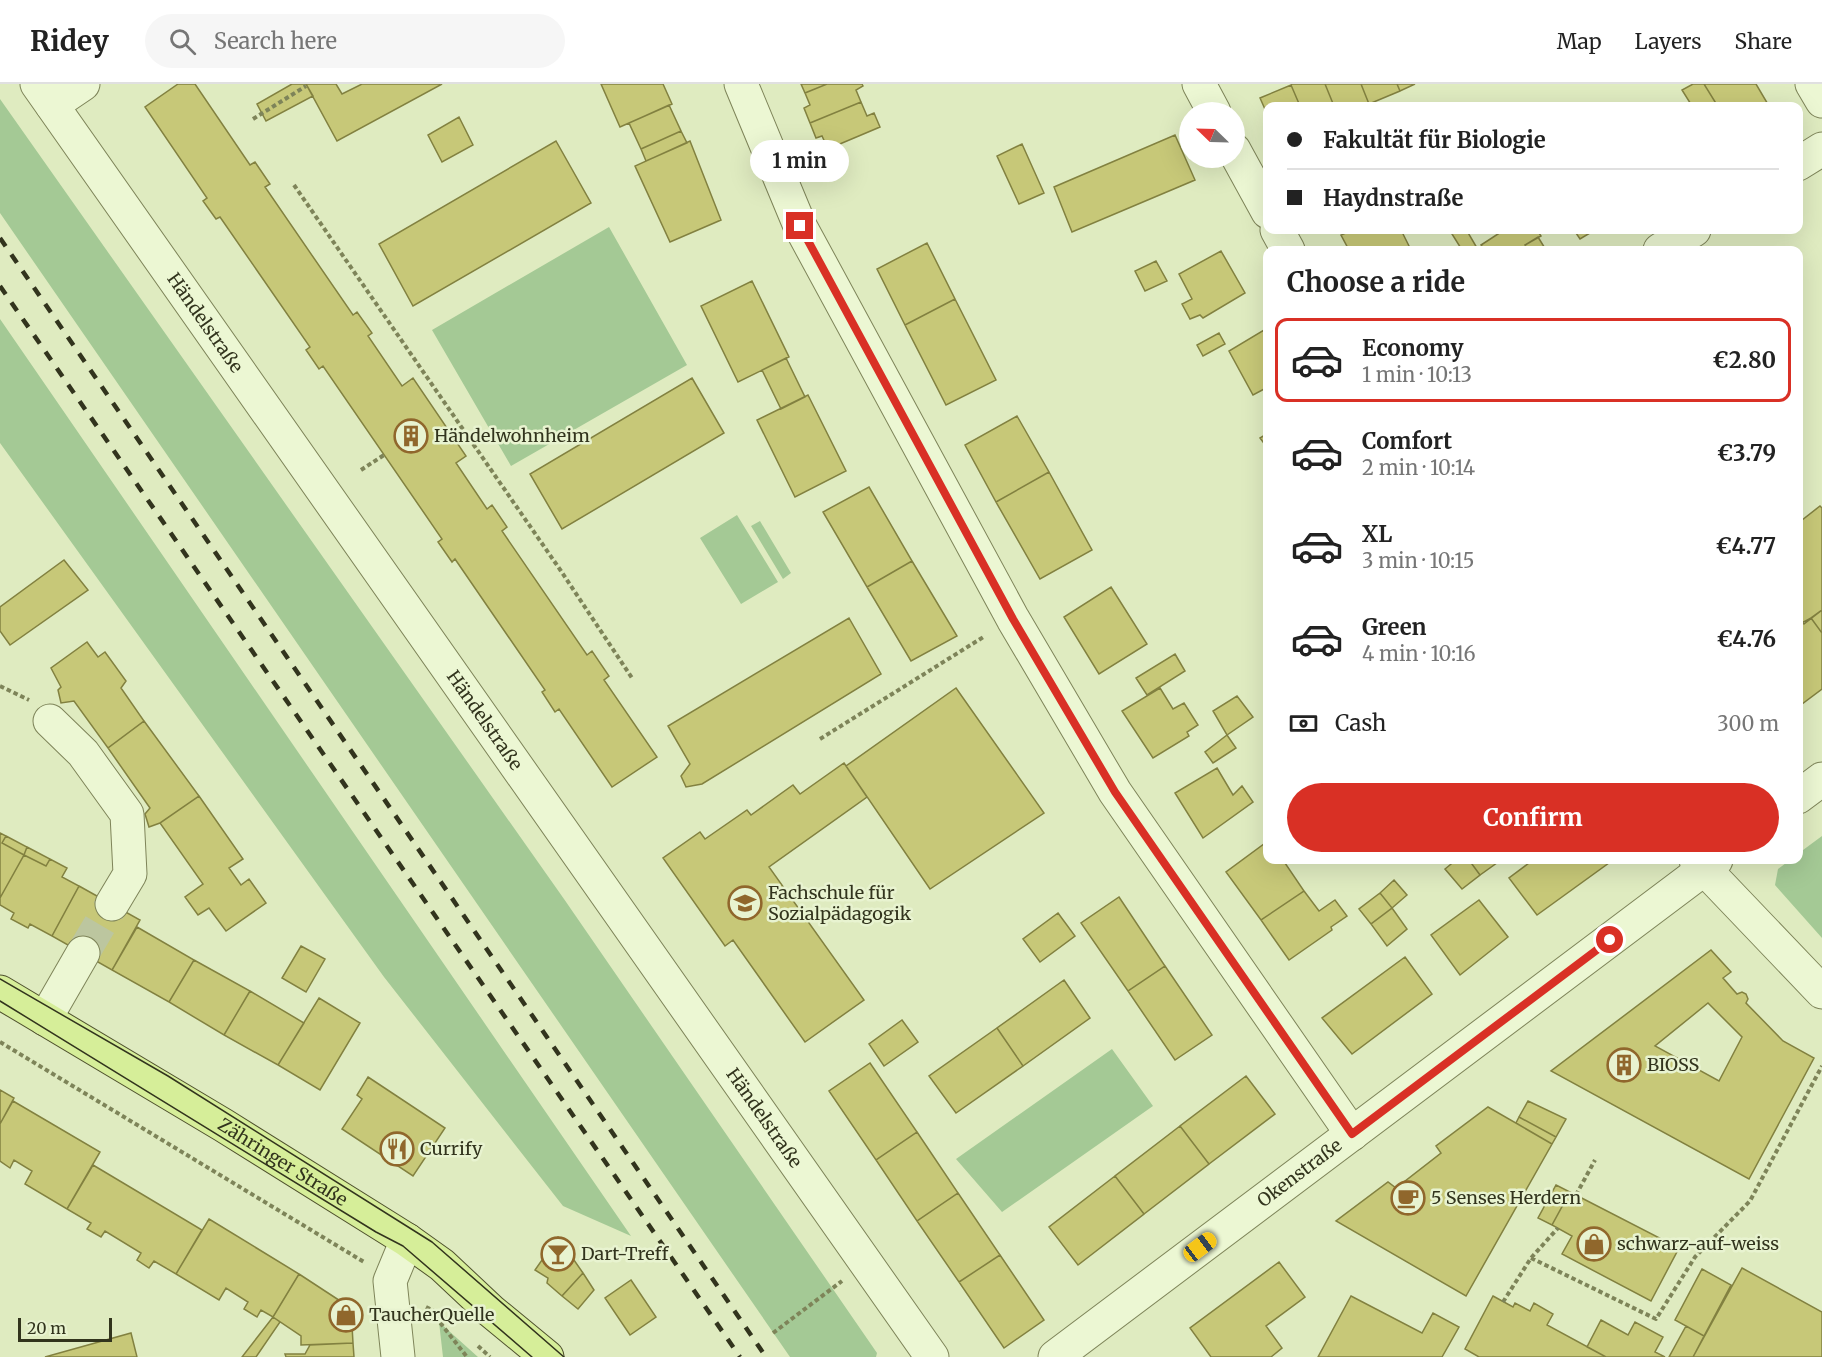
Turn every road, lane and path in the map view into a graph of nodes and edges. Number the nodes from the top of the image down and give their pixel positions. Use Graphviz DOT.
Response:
graph roads {
  1 [pos="83,84"];
  2 [pos="741,84"];
  3 [pos="1199,84"];
  4 [pos="1812,84"];
  5 [pos="306,86"];
  6 [pos="44,95"];
  7 [pos="1822,101"];
  8 [pos="1209,102"];
  9 [pos="253,119"];
  10 [pos="1822,149"];
  11 [pos="1803,161"];
  12 [pos="1244,168"];
  13 [pos="294,185"];
  14 [pos="1263,203"];
  15 [pos="1687,234"];
  16 [pos="1667,246"];
  17 [pos="384,455"];
  18 [pos="361,470"];
  19 [pos="1013,619"];
  20 [pos="632,678"];
  21 [pos="50,721"];
  22 [pos="820,739"];
  23 [pos="1822,779"];
  24 [pos="1803,793"];
  25 [pos="1704,864"];
  26 [pos="1706,864"];
  27 [pos="112,904"];
  28 [pos="84,953"];
  29 [pos="0,992"];
  30 [pos="1822,992"];
  31 [pos="45,1019"];
  32 [pos="0,1042"];
  33 [pos="1822,1066"];
  34 [pos="1352,1134"];
  35 [pos="1595,1160"];
  36 [pos="1576,1195"];
  37 [pos="1558,1228"];
  38 [pos="407,1240"];
  39 [pos="1531,1258"];
  40 [pos="370,1265"];
  41 [pos="844,1279"];
  42 [pos="1503,1302"];
  43 [pos="431,1310"];
  44 [pos="773,1333"];
  45 [pos="398,1357"];
  46 [pos="467,1357"];
  47 [pos="547,1357"];
  48 [pos="932,1357"];
  49 [pos="1054,1357"];
  1 -- 6 [label="street"];
  2 -- 19 [label="street"];
  3 -- 8 [label="street"];
  4 -- 7 [label="street"];
  5 -- 9 [label="path"];
  6 -- 48 [label="street, Händelstraße"];
  10 -- 11 [label="street"];
  12 -- 14 [label="street"];
  13 -- 20 [label="path"];
  15 -- 16 [label="street"];
  17 -- 18 [label="path"];
  19 -- 22 [label="path"];
  19 -- 34 [label="street"];
  21 -- 27 [label="street"];
  23 -- 24 [label="street"];
  25 -- 34 [label="street, Okenstraße"];
  26 -- 30 [label="street"];
  28 -- 31 [label="street"];
  29 -- 31 [label="main road, Zähringer Straße"];
  31 -- 38 [label="main road, Zähringer Straße"];
  32 -- 40 [label="path"];
  33 -- 39 [label="path"];
  34 -- 49 [label="street, Okenstraße"];
  35 -- 36 [label="path"];
  37 -- 39 [label="path"];
  38 -- 45 [label="street"];
  38 -- 47 [label="main road, Zähringer Straße"];
  39 -- 42 [label="path"];
  41 -- 44 [label="path"];
  43 -- 46 [label="path"];
}
